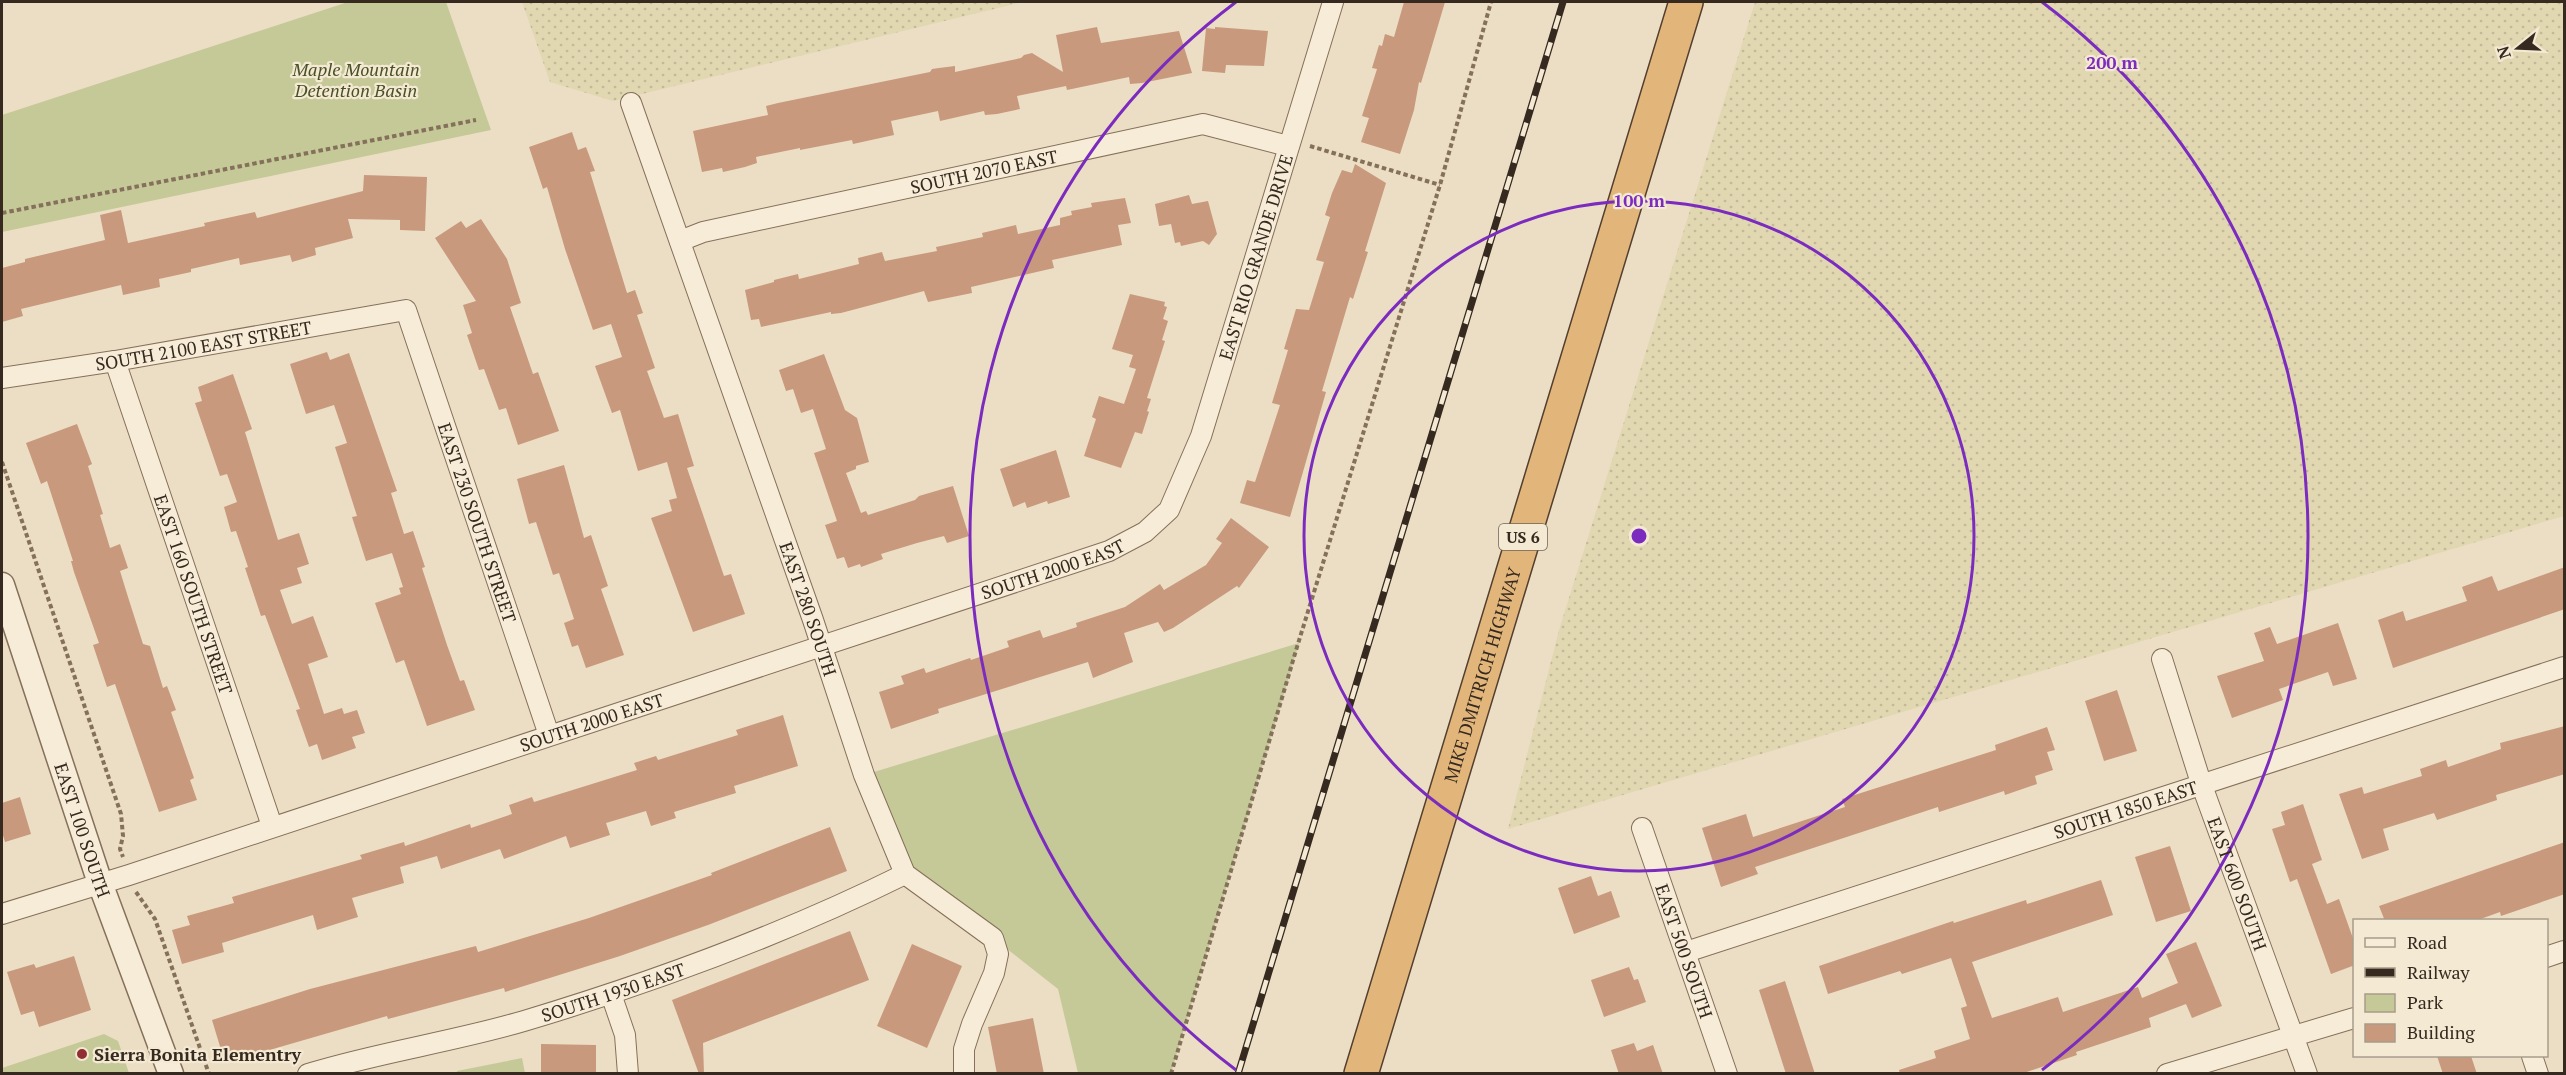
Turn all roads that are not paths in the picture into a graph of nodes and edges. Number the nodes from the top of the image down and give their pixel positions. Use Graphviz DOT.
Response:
graph roads {
  1 [pos="1333,2"];
  2 [pos="1686,2"];
  3 [pos="632,103"];
  4 [pos="1288,146"];
  5 [pos="680,241"];
  6 [pos="406,310"];
  7 [pos="115,361"];
  8 [pos="2,378"];
  9 [pos="1168,510"];
  10 [pos="2,585"];
  11 [pos="822,646"];
  12 [pos="2162,659"];
  13 [pos="2565,666"];
  14 [pos="549,735"];
  15 [pos="2201,783"];
  16 [pos="272,826"];
  17 [pos="1642,828"];
  18 [pos="905,874"];
  19 [pos="100,883"];
  20 [pos="2,914"];
  21 [pos="2565,951"];
  22 [pos="1686,952"];
  23 [pos="2548,957"];
  24 [pos="611,994"];
  25 [pos="2353,1019"];
  26 [pos="2294,1038"];
  27 [pos="2532,1057"];
  28 [pos="311,1073"];
  29 [pos="171,1074"];
  30 [pos="628,1074"];
  31 [pos="964,1074"];
  32 [pos="1361,1074"];
  33 [pos="1727,1074"];
  34 [pos="2167,1074"];
  35 [pos="2307,1074"];
  36 [pos="2538,1074"];
  1 -- 4 [label="street, EAST RIO GRANDE DRIVE"];
  2 -- 32 [label="highway, MIKE DMITRICH HIGHWAY / US 6"];
  3 -- 5 [label="street, EAST 280 SOUTH"];
  4 -- 5 [label="street, SOUTH 2070 EAST"];
  4 -- 9 [label="street, EAST RIO GRANDE DRIVE"];
  5 -- 11 [label="street, EAST 280 SOUTH"];
  6 -- 7 [label="street, SOUTH 2100 EAST STREET"];
  6 -- 14 [label="street, EAST 230 SOUTH STREET"];
  7 -- 8 [label="street, SOUTH 2100 EAST STREET"];
  7 -- 16 [label="street, EAST 160 SOUTH STREET"];
  9 -- 11 [label="street, SOUTH 2000 EAST"];
  10 -- 19 [label="street, EAST 100 SOUTH"];
  11 -- 14 [label="street, SOUTH 2000 EAST"];
  11 -- 18 [label="street, EAST 280 SOUTH"];
  12 -- 15 [label="street, EAST 600 SOUTH"];
  13 -- 15 [label="street, SOUTH 1850 EAST"];
  14 -- 16 [label="street, SOUTH 2000 EAST"];
  15 -- 22 [label="street, SOUTH 1850 EAST"];
  15 -- 26 [label="street, EAST 600 SOUTH"];
  16 -- 19 [label="street, SOUTH 2000 EAST"];
  17 -- 22 [label="street, EAST 500 SOUTH"];
  18 -- 24 [label="street, SOUTH 1930 EAST"];
  18 -- 31 [label="street"];
  19 -- 20 [label="street, SOUTH 2000 EAST"];
  19 -- 29 [label="street, EAST 100 SOUTH"];
  21 -- 23 [label="street"];
  22 -- 33 [label="street, EAST 500 SOUTH"];
  24 -- 28 [label="street, SOUTH 1930 EAST"];
  24 -- 30 [label="street"];
  25 -- 26 [label="street"];
  26 -- 34 [label="street"];
  26 -- 35 [label="street, EAST 600 SOUTH"];
  27 -- 36 [label="street"];
}
